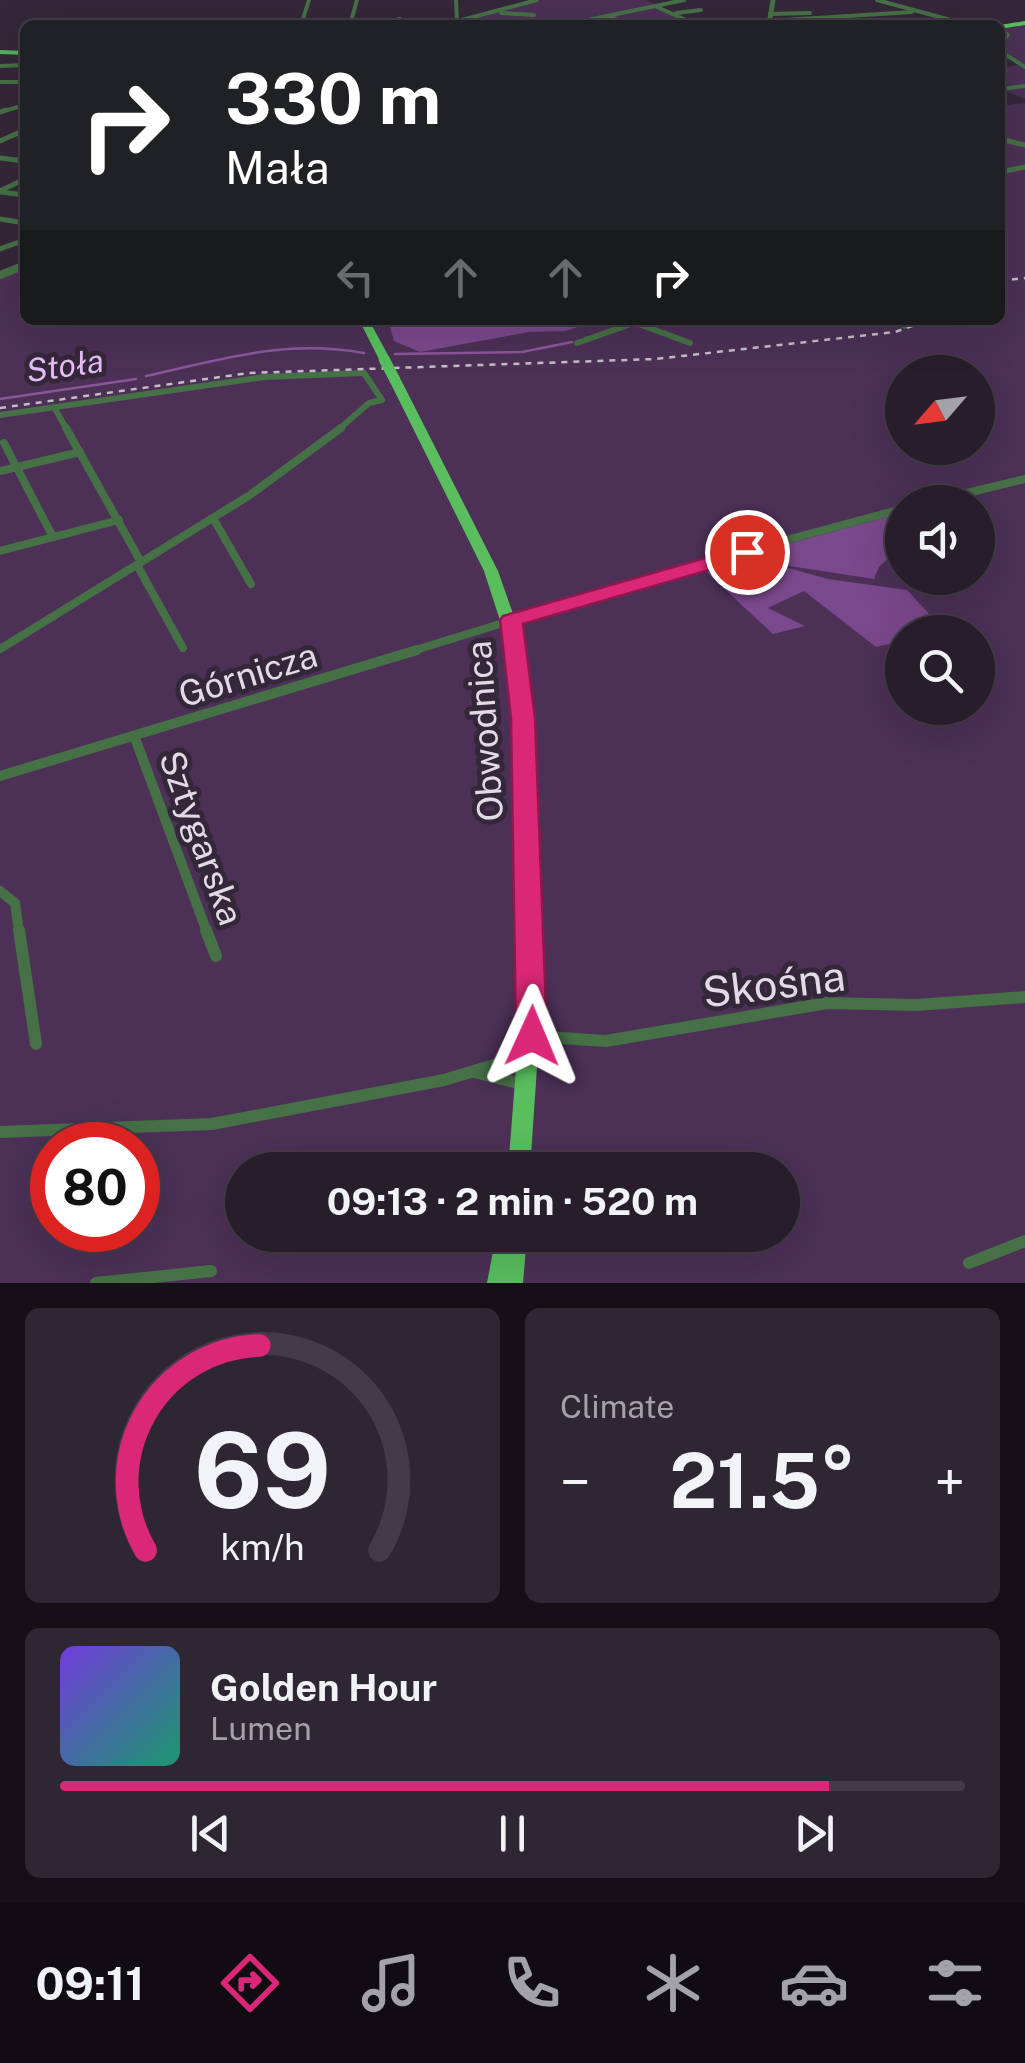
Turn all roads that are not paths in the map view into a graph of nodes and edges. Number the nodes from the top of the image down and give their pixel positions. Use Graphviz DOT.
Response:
graph roads {
  1 [pos="467,0"];
  2 [pos="538,0"];
  3 [pos="684,0"];
  4 [pos="773,0"];
  5 [pos="877,0"];
  6 [pos="456,1"];
  7 [pos="654,6"];
  8 [pos="897,8"];
  9 [pos="701,10"];
  10 [pos="494,12"];
  11 [pos="912,12"];
  12 [pos="673,14"];
  13 [pos="534,15"];
  14 [pos="608,16"];
  15 [pos="400,18"];
  16 [pos="393,20"];
  17 [pos="466,20"];
  18 [pos="592,20"];
  19 [pos="618,20"];
  20 [pos="686,20"];
  21 [pos="769,20"];
  22 [pos="947,20"];
  23 [pos="1005,52"];
  24 [pos="1025,67"];
  25 [pos="367,325"];
  26 [pos="628,325"];
  27 [pos="648,325"];
  28 [pos="577,343"];
  29 [pos="690,344"];
  30 [pos="55,409"];
  31 [pos="0,418"];
  32 [pos="4,443"];
  33 [pos="80,452"];
  34 [pos="19,466"];
  35 [pos="0,471"];
  36 [pos="1025,478"];
  37 [pos="995,486"];
  38 [pos="885,514"];
  39 [pos="213,518"];
  40 [pos="119,520"];
  41 [pos="53,537"];
  42 [pos="0,551"];
  43 [pos="139,563"];
  44 [pos="251,584"];
  45 [pos="511,620"];
  46 [pos="183,648"];
  47 [pos="0,649"];
  48 [pos="134,738"];
  49 [pos="0,776"];
  50 [pos="0,891"];
  51 [pos="216,956"];
  52 [pos="1025,997"];
  53 [pos="36,1044"];
  54 [pos="531,1045"];
  55 [pos="472,1071"];
  56 [pos="528,1086"];
  57 [pos="0,1132"];
  58 [pos="521,1152"];
  59 [pos="1025,1241"];
  60 [pos="507,1252"];
  61 [pos="511,1252"];
  62 [pos="970,1263"];
  63 [pos="211,1271"];
  64 [pos="96,1283"];
  65 [pos="499,1283"];
  66 [pos="512,1283"];
  1 -- 6 [label="street"];
  2 -- 10 [label="street"];
  3 -- 7 [label="street"];
  4 -- 21 [label="street"];
  5 -- 8 [label="street"];
  7 -- 12 [label="street"];
  7 -- 14 [label="street"];
  8 -- 11 [label="street"];
  8 -- 21 [label="street"];
  9 -- 12 [label="street"];
  10 -- 13 [label="street"];
  10 -- 17 [label="street"];
  11 -- 21 [label="street"];
  11 -- 22 [label="street"];
  12 -- 20 [label="street"];
  14 -- 18 [label="street"];
  14 -- 19 [label="street"];
  15 -- 16 [label="street"];
  23 -- 24 [label="street"];
  25 -- 45 [label="highway, Obwodnica, bridge"];
  26 -- 28 [label="street"];
  27 -- 29 [label="street"];
  30 -- 31 [label="street"];
  30 -- 33 [label="street"];
  30 -- 39 [label="street"];
  32 -- 34 [label="street"];
  33 -- 34 [label="street"];
  33 -- 40 [label="street"];
  34 -- 35 [label="street"];
  34 -- 41 [label="street"];
  36 -- 37 [label="street"];
  38 -- 45 [label="street, Górnicza"];
  39 -- 43 [label="street"];
  39 -- 44 [label="street"];
  40 -- 41 [label="street"];
  40 -- 43 [label="street"];
  41 -- 42 [label="street"];
  43 -- 46 [label="street"];
  43 -- 47 [label="street"];
  45 -- 48 [label="street, Górnicza"];
  45 -- 54 [label="highway, Obwodnica"];
  48 -- 49 [label="street, Górnicza"];
  48 -- 51 [label="street, Sztygarska"];
  50 -- 53 [label="street"];
  52 -- 54 [label="street, Skośna"];
  54 -- 55 [label="street, Skośna"];
  54 -- 56 [label="highway, Obwodnica"];
  55 -- 56 [label="street, Skośna"];
  55 -- 57 [label="street, Skośna"];
  56 -- 58 [label="highway, Obwodnica"];
  59 -- 62 [label="street"];
  60 -- 65 [label="highway"];
  61 -- 66 [label="highway"];
  63 -- 64 [label="street"];
}
